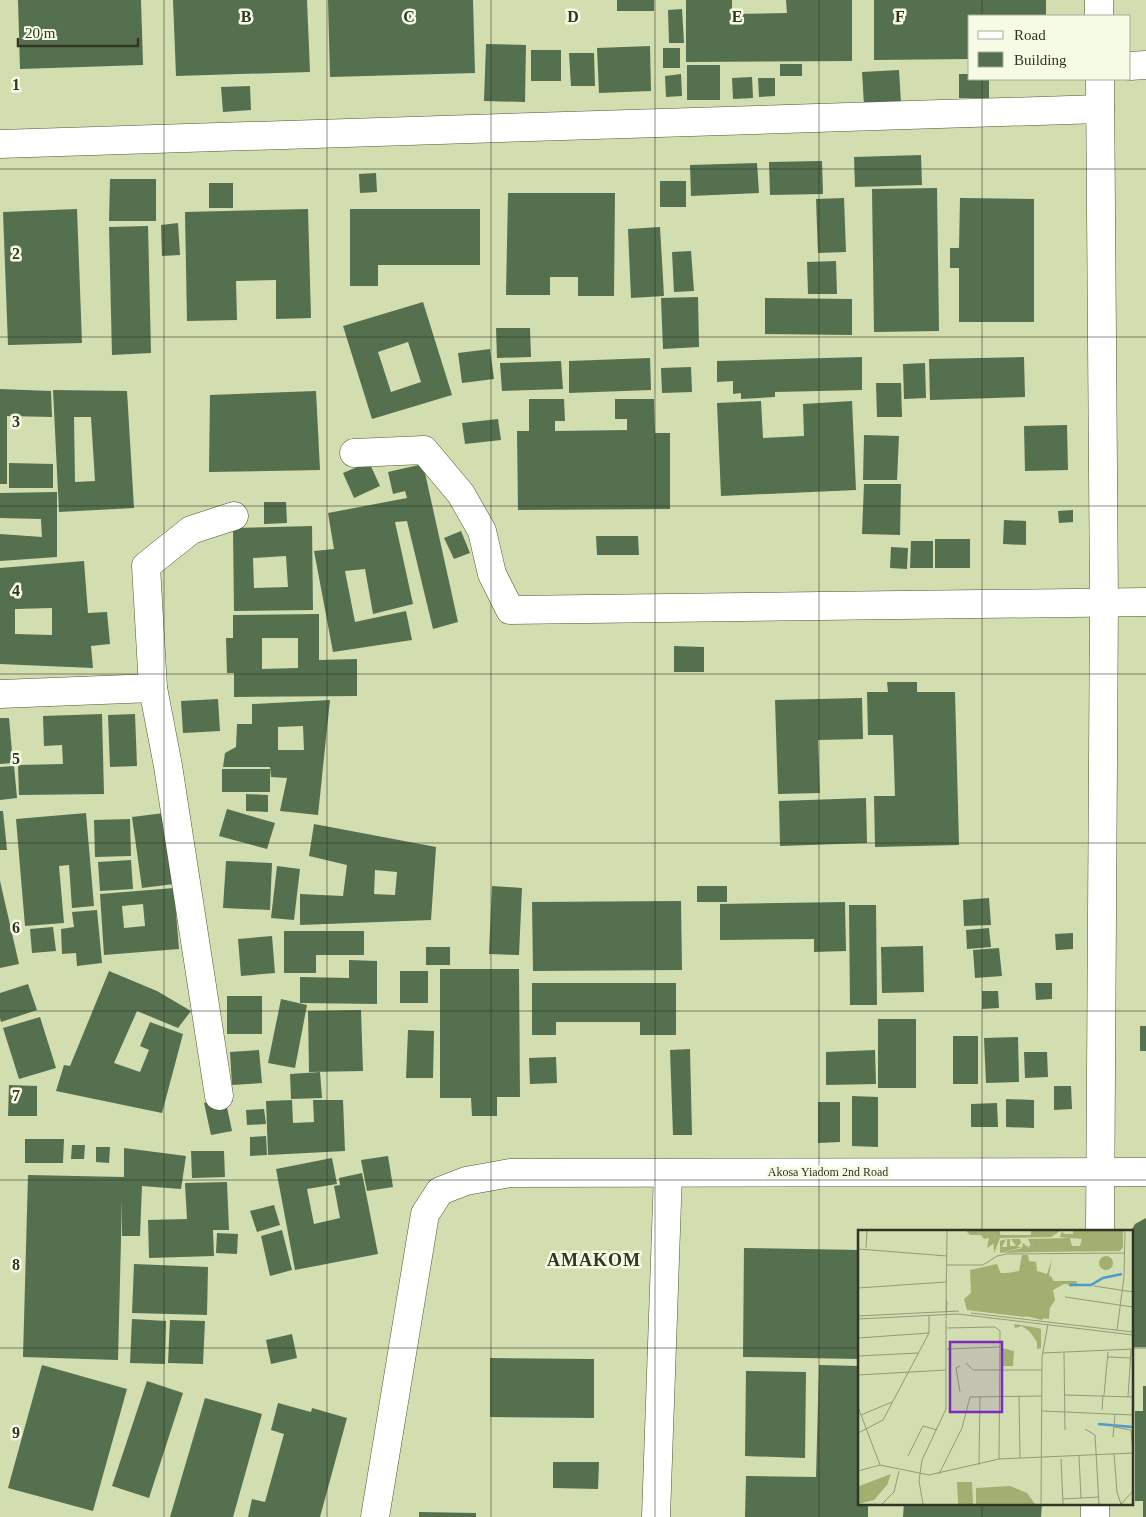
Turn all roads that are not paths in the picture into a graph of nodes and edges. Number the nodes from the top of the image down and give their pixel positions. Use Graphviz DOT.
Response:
graph roads {
  1 [pos="1099,0"];
  2 [pos="1099,15"];
  3 [pos="1146,65"];
  4 [pos="1131,66"];
  5 [pos="1100,80"];
  6 [pos="1100,109"];
  7 [pos="0,144"];
  8 [pos="354,453"];
  9 [pos="234,516"];
  10 [pos="1104,602"];
  11 [pos="1146,602"];
  12 [pos="153,688"];
  13 [pos="0,694"];
  14 [pos="219,1096"];
  15 [pos="1101,1172"];
  16 [pos="1146,1172"];
  17 [pos="668,1173"];
  18 [pos="1100,1230"];
  19 [pos="1095,1504"];
  20 [pos="375,1517"];
  21 [pos="656,1517"];
  22 [pos="1095,1517"];
  1 -- 2 [label="street"];
  3 -- 4 [label="street"];
  5 -- 6 [label="street"];
  6 -- 7 [label="street"];
  6 -- 10 [label="street"];
  8 -- 10 [label="street"];
  9 -- 12 [label="street"];
  10 -- 11 [label="street"];
  10 -- 15 [label="street"];
  12 -- 13 [label="street"];
  12 -- 14 [label="street"];
  15 -- 16 [label="street, Akosa Yiadom 2nd Road"];
  15 -- 17 [label="street, Akosa Yiadom 2nd Road"];
  15 -- 18 [label="street"];
  17 -- 20 [label="street, Akosa Yiadom 2nd Road"];
  17 -- 21 [label="street"];
  19 -- 22 [label="street"];
}
